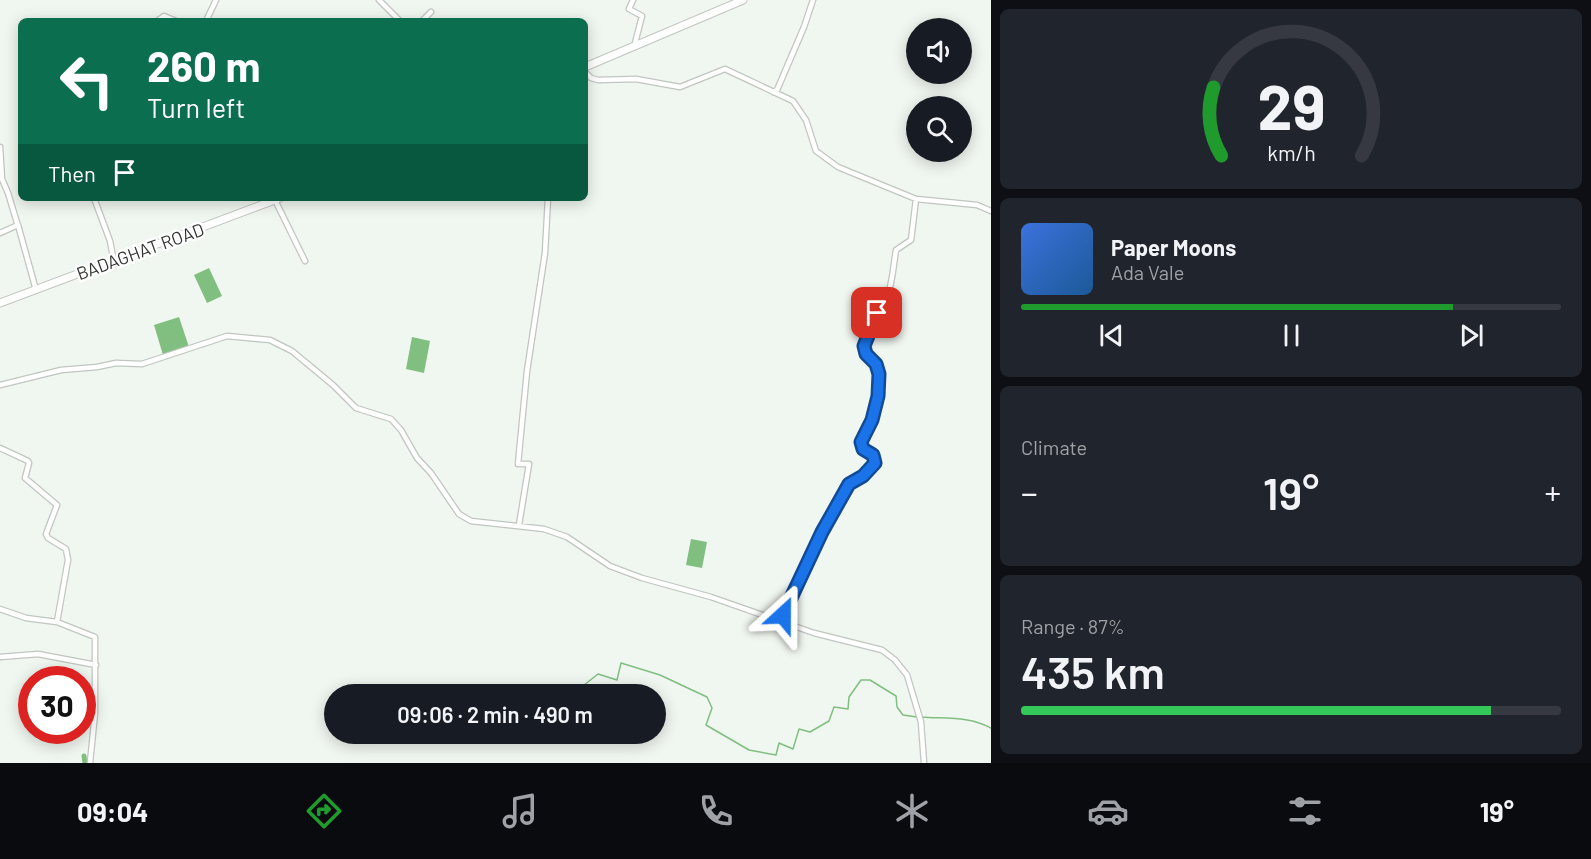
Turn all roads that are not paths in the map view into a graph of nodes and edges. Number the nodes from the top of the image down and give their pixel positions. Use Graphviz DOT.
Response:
graph roads {
  1 [pos="216,0"];
  2 [pos="379,0"];
  3 [pos="633,0"];
  4 [pos="743,0"];
  5 [pos="813,0"];
  6 [pos="431,12"];
  7 [pos="207,18"];
  8 [pos="397,18"];
  9 [pos="425,18"];
  10 [pos="634,46"];
  11 [pos="588,66"];
  12 [pos="588,75"];
  13 [pos="773,92"];
  14 [pos="0,147"];
  15 [pos="916,199"];
  16 [pos="95,201"];
  17 [pos="273,201"];
  18 [pos="279,201"];
  19 [pos="548,201"];
  20 [pos="991,211"];
  21 [pos="18,226"];
  22 [pos="0,233"];
  23 [pos="305,261"];
  24 [pos="114,262"];
  25 [pos="36,290"];
  26 [pos="0,303"];
  27 [pos="0,385"];
  28 [pos="0,448"];
  29 [pos="519,525"];
  30 [pos="0,609"];
  31 [pos="780,621"];
  32 [pos="57,622"];
  33 [pos="0,657"];
  34 [pos="96,665"];
  35 [pos="90,763"];
  36 [pos="924,763"];
  1 -- 7 [label="street"];
  2 -- 8 [label="street"];
  3 -- 10 [label="street"];
  4 -- 10 [label="main road"];
  5 -- 13 [label="street"];
  6 -- 9 [label="street"];
  10 -- 11 [label="main road"];
  12 -- 13 [label="street"];
  13 -- 15 [label="street"];
  14 -- 21 [label="street"];
  15 -- 20 [label="street"];
  15 -- 31 [label="street"];
  16 -- 24 [label="street"];
  17 -- 24 [label="main road, BADAGHAT ROAD"];
  18 -- 23 [label="street"];
  19 -- 29 [label="street"];
  21 -- 22 [label="street"];
  21 -- 25 [label="street"];
  24 -- 25 [label="main road, BADAGHAT ROAD"];
  25 -- 26 [label="main road, BADAGHAT ROAD"];
  27 -- 29 [label="street"];
  28 -- 32 [label="street"];
  29 -- 31 [label="street"];
  30 -- 32 [label="street"];
  31 -- 36 [label="street"];
  32 -- 34 [label="street"];
  33 -- 34 [label="street"];
  34 -- 35 [label="street"];
}
